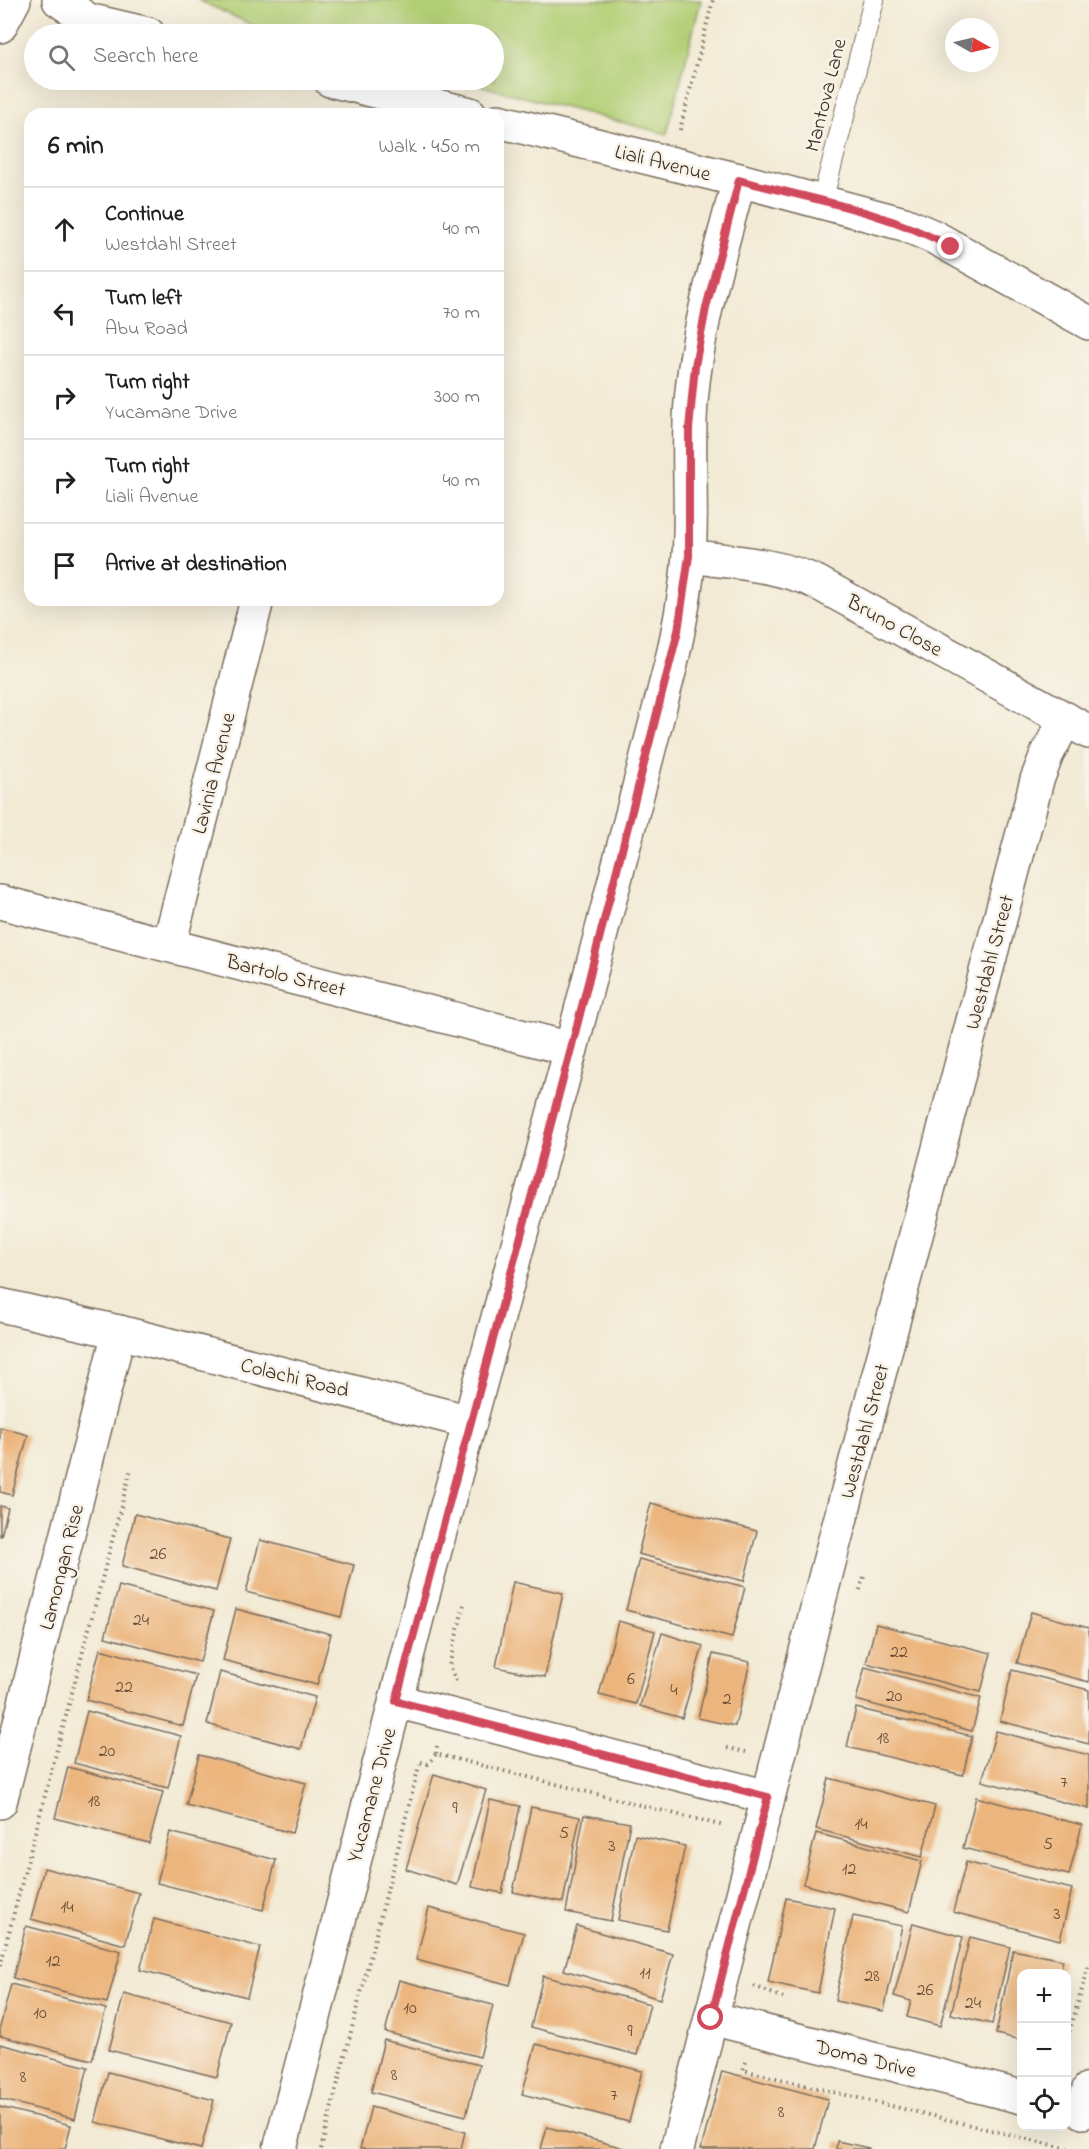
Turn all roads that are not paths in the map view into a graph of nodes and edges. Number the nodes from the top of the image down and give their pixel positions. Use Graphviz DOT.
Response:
graph roads {
  1 [pos="14,0"];
  2 [pos="59,0"];
  3 [pos="874,0"];
  4 [pos="105,24"];
  5 [pos="0,26"];
  6 [pos="352,90"];
  7 [pos="383,104"];
  8 [pos="418,108"];
  9 [pos="504,122"];
  10 [pos="739,180"];
  11 [pos="822,202"];
  12 [pos="1089,323"];
  13 [pos="689,556"];
  14 [pos="255,606"];
  15 [pos="1077,726"];
  16 [pos="0,902"];
  17 [pos="169,945"];
  18 [pos="571,1049"];
  19 [pos="0,1305"];
  20 [pos="120,1332"];
  21 [pos="470,1422"];
  22 [pos="396,1701"];
  23 [pos="10,1722"];
  24 [pos="768,1797"];
  25 [pos="0,1802"];
  26 [pos="711,2018"];
  27 [pos="1017,2096"];
  28 [pos="280,2149"];
  29 [pos="677,2149"];
  1 -- 5 [label="street"];
  2 -- 4 [label="street"];
  3 -- 11 [label="lane, Mantova Lane"];
  6 -- 7 [label="street"];
  7 -- 8 [label="street"];
  9 -- 10 [label="street, Liali Avenue"];
  10 -- 11 [label="street, Liali Avenue"];
  10 -- 13 [label="street, Yucamane Drive"];
  11 -- 12 [label="street, Liali Avenue"];
  13 -- 15 [label="street, Bruno Close"];
  13 -- 18 [label="street, Yucamane Drive"];
  14 -- 17 [label="street, Lavinia Avenue"];
  15 -- 24 [label="street, Westdahl Street"];
  16 -- 17 [label="street, Bartolo Street"];
  17 -- 18 [label="street, Bartolo Street"];
  18 -- 21 [label="street, Yucamane Drive"];
  19 -- 20 [label="street, Colachi Road"];
  20 -- 21 [label="street, Colachi Road"];
  20 -- 23 [label="street, Lamongan Rise"];
  21 -- 22 [label="street, Yucamane Drive"];
  22 -- 24 [label="street"];
  22 -- 28 [label="street, Yucamane Drive"];
  23 -- 25 [label="street, Lamongan Rise"];
  24 -- 26 [label="street, Westdahl Street"];
  26 -- 27 [label="street, Doma Drive"];
  26 -- 29 [label="street, Westdahl Street"];
}
